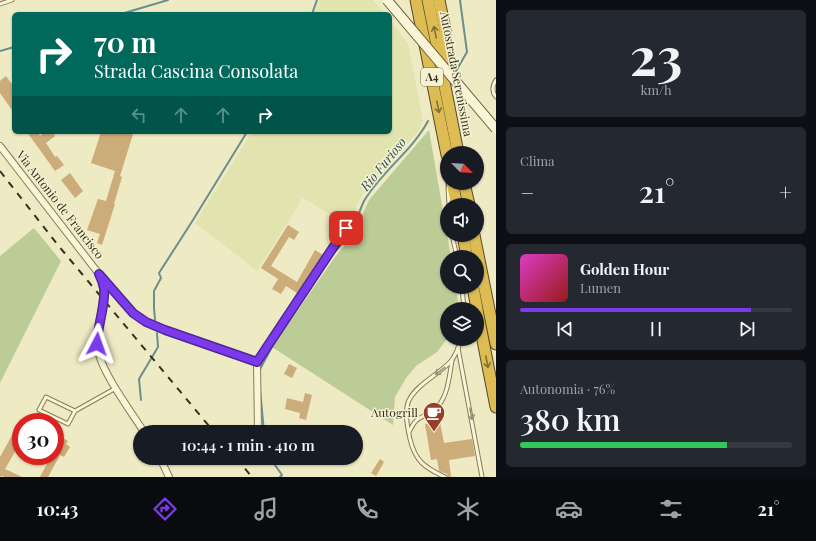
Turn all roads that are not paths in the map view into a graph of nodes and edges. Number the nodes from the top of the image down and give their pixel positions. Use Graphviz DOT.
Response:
graph roads {
  1 [pos="12,0"];
  2 [pos="387,0"];
  3 [pos="416,0"];
  4 [pos="428,0"];
  5 [pos="439,0"];
  6 [pos="0,4"];
  7 [pos="496,80"];
  8 [pos="445,85"];
  9 [pos="496,97"];
  10 [pos="496,129"];
  11 [pos="0,146"];
  12 [pos="445,146"];
  13 [pos="457,146"];
  14 [pos="346,228"];
  15 [pos="475,242"];
  16 [pos="99,274"];
  17 [pos="496,344"];
  18 [pos="484,345"];
  19 [pos="458,348"];
  20 [pos="452,361"];
  21 [pos="257,362"];
  22 [pos="116,388"];
  23 [pos="496,407"];
  24 [pos="74,410"];
  25 [pos="140,425"];
  26 [pos="258,425"];
  27 [pos="409,433"];
  28 [pos="163,465"];
  29 [pos="169,477"];
  30 [pos="445,477"];
  31 [pos="482,477"];
  1 -- 6 [label="lane"];
  2 -- 10 [label="main road, bridge"];
  3 -- 12 [label="highway, Autostrada Serenissima / A4, one-way"];
  8 -- 4 [label="highway, Autostrada Serenissima / A4, one-way"];
  5 -- 8 [label="highway"];
  7 -- 9 [label="lane"];
  8 -- 13 [label="highway, Autostrada Serenissima / A4"];
  11 -- 16 [label="street, Via Antonio de Francisco"];
  14 -- 21 [label="street"];
  15 -- 17 [label="highway"];
  16 -- 21 [label="street"];
  16 -- 22 [label="street, Via Antonio de Francisco"];
  18 -- 23 [label="highway, one-way"];
  19 -- 20 [label="lane"];
  19 -- 31 [label="lane, one-way"];
  20 -- 27 [label="lane"];
  20 -- 27 [label="lane, one-way"];
  21 -- 26 [label="street"];
  22 -- 24 [label="lane"];
  22 -- 25 [label="street, Via Antonio de Francisco"];
  24 -- 24 [label="lane"];
  27 -- 30 [label="lane"];
  28 -- 29 [label="street"];
}
